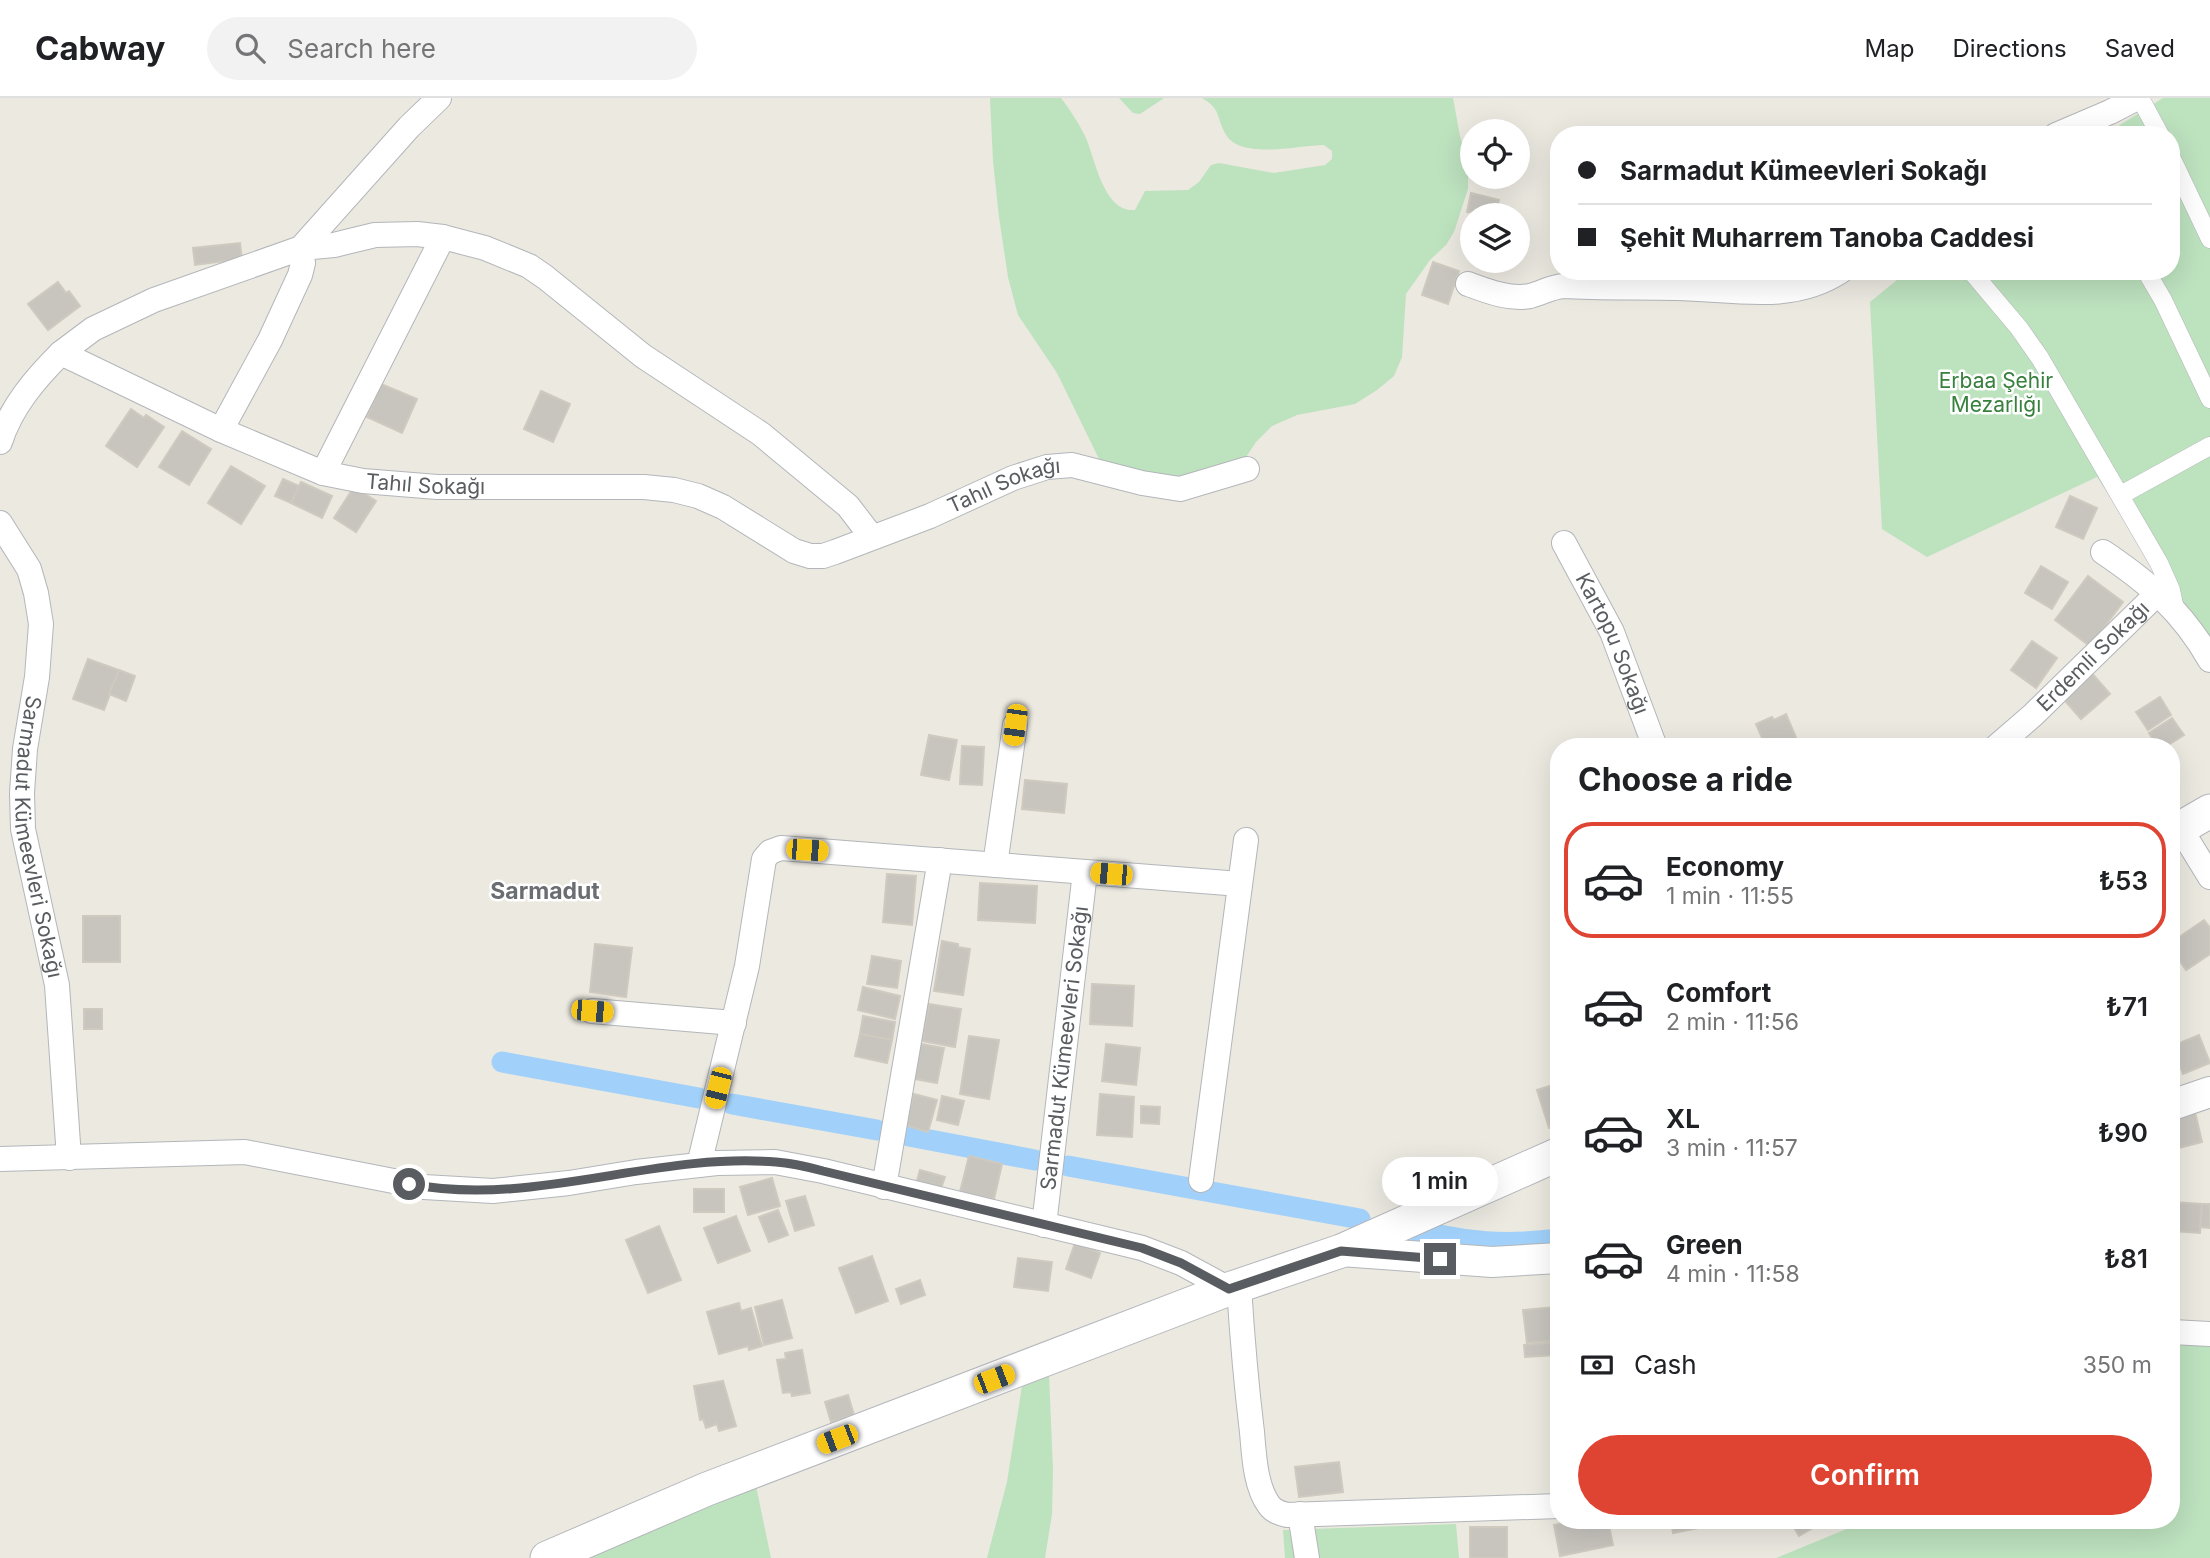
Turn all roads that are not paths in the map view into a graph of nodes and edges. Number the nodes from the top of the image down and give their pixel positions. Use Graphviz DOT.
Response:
graph roads {
  1 [pos="439,98"];
  2 [pos="2139,98"];
  3 [pos="2077,126"];
  4 [pos="2155,126"];
  5 [pos="2180,176"];
  6 [pos="443,237"];
  7 [pos="2210,239"];
  8 [pos="301,248"];
  9 [pos="1824,280"];
  10 [pos="1979,280"];
  11 [pos="2151,280"];
  12 [pos="1468,284"];
  13 [pos="61,353"];
  14 [pos="2210,399"];
  15 [pos="221,430"];
  16 [pos="0,442"];
  17 [pos="2210,446"];
  18 [pos="1247,469"];
  19 [pos="323,473"];
  20 [pos="2120,495"];
  21 [pos="0,523"];
  22 [pos="871,536"];
  23 [pos="1564,544"];
  24 [pos="2103,552"];
  25 [pos="2167,601"];
  26 [pos="2210,660"];
  27 [pos="1015,725"];
  28 [pos="1652,738"];
  29 [pos="2006,738"];
  30 [pos="2210,811"];
  31 [pos="2180,828"];
  32 [pos="2180,836"];
  33 [pos="1246,840"];
  34 [pos="940,860"];
  35 [pos="995,865"];
  36 [pos="1085,872"];
  37 [pos="2210,877"];
  38 [pos="1240,884"];
  39 [pos="592,1011"];
  40 [pos="734,1023"];
  41 [pos="2210,1093"];
  42 [pos="2180,1102"];
  43 [pos="69,1158"];
  44 [pos="1550,1158"];
  45 [pos="0,1159"];
  46 [pos="699,1165"];
  47 [pos="1201,1180"];
  48 [pos="884,1186"];
  49 [pos="1044,1225"];
  50 [pos="1341,1251"];
  51 [pos="1550,1259"];
  52 [pos="1234,1287"];
  53 [pos="2180,1332"];
  54 [pos="2210,1334"];
  55 [pos="1550,1506"];
  56 [pos="1300,1514"];
  57 [pos="547,1558"];
  58 [pos="1307,1558"];
  1 -- 8 [label="street"];
  2 -- 3 [label="street"];
  2 -- 4 [label="street"];
  5 -- 7 [label="street"];
  6 -- 8 [label="street"];
  6 -- 19 [label="street"];
  6 -- 22 [label="street"];
  8 -- 13 [label="street"];
  8 -- 15 [label="street"];
  9 -- 12 [label="street"];
  10 -- 20 [label="street"];
  11 -- 14 [label="street"];
  13 -- 15 [label="street, Tahıl Sokağı"];
  13 -- 16 [label="street"];
  15 -- 19 [label="street, Tahıl Sokağı"];
  17 -- 20 [label="street"];
  18 -- 22 [label="street, Tahıl Sokağı"];
  19 -- 22 [label="street, Tahıl Sokağı"];
  20 -- 25 [label="street"];
  21 -- 43 [label="street, Sarmadut Kümeevleri Sokağı"];
  23 -- 28 [label="street, Kartopu Sokağı"];
  24 -- 25 [label="street"];
  25 -- 26 [label="street"];
  25 -- 29 [label="street, Erdemli Sokağı"];
  27 -- 35 [label="street"];
  30 -- 31 [label="main road"];
  32 -- 37 [label="street"];
  33 -- 38 [label="street"];
  34 -- 35 [label="street"];
  34 -- 40 [label="street"];
  34 -- 48 [label="street"];
  35 -- 36 [label="street"];
  36 -- 38 [label="street"];
  36 -- 49 [label="street, Sarmadut Kümeevleri Sokağı"];
  38 -- 47 [label="street"];
  39 -- 40 [label="street"];
  40 -- 46 [label="street"];
  41 -- 42 [label="street"];
  43 -- 45 [label="street"];
  43 -- 46 [label="street"];
  44 -- 50 [label="main road"];
  46 -- 48 [label="street"];
  48 -- 49 [label="street"];
  49 -- 52 [label="street"];
  50 -- 51 [label="street"];
  50 -- 52 [label="main road"];
  52 -- 56 [label="street"];
  52 -- 57 [label="main road"];
  53 -- 54 [label="street"];
  55 -- 56 [label="street"];
  56 -- 58 [label="street"];
}
